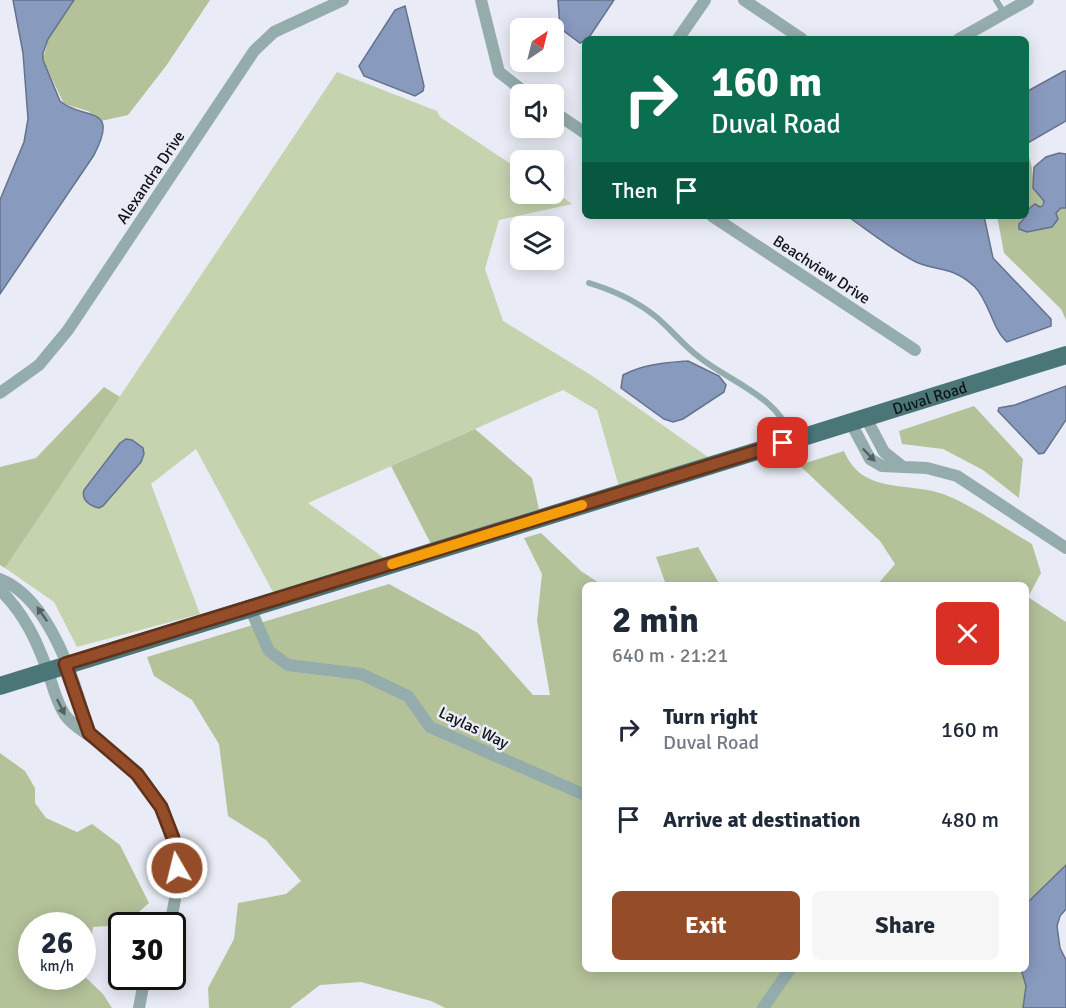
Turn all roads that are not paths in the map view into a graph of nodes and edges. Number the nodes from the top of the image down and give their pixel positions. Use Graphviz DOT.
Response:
graph roads {
  1 [pos="343,0"];
  2 [pos="482,0"];
  3 [pos="705,0"];
  4 [pos="744,0"];
  5 [pos="996,0"];
  6 [pos="1028,0"];
  7 [pos="1004,13"];
  8 [pos="680,36"];
  9 [pos="798,36"];
  10 [pos="964,36"];
  11 [pos="514,84"];
  12 [pos="564,119"];
  13 [pos="582,131"];
  14 [pos="717,219"];
  15 [pos="589,283"];
  16 [pos="915,350"];
  17 [pos="1066,355"];
  18 [pos="0,393"];
  19 [pos="859,420"];
  20 [pos="789,442"];
  21 [pos="1066,548"];
  22 [pos="0,579"];
  23 [pos="2,597"];
  24 [pos="250,608"];
  25 [pos="65,664"];
  26 [pos="48,671"];
  27 [pos="0,686"];
  28 [pos="89,733"];
  29 [pos="582,794"];
  30 [pos="172,912"];
  31 [pos="788,972"];
  32 [pos="142,990"];
  33 [pos="139,1008"];
  34 [pos="763,1008"];
  1 -- 18 [label="street, Alexandra Drive"];
  2 -- 11 [label="street"];
  3 -- 8 [label="street"];
  4 -- 9 [label="street"];
  5 -- 7 [label="lane"];
  6 -- 7 [label="street"];
  7 -- 10 [label="street"];
  12 -- 13 [label="street"];
  14 -- 16 [label="street, Beachview Drive"];
  15 -- 20 [label="lane"];
  17 -- 19 [label="main road, Duval Road"];
  19 -- 20 [label="main road, Duval Road"];
  19 -- 21 [label="street"];
  20 -- 24 [label="main road, Duval Road"];
  25 -- 22 [label="street, one-way"];
  23 -- 26 [label="street"];
  24 -- 25 [label="main road, Duval Road"];
  24 -- 29 [label="street, Laylas Way"];
  25 -- 26 [label="main road, Duval Road"];
  25 -- 28 [label="street"];
  26 -- 27 [label="main road, Duval Road"];
  26 -- 28 [label="street, one-way"];
  28 -- 30 [label="street"];
  31 -- 34 [label="street"];
  32 -- 33 [label="street"];
}
